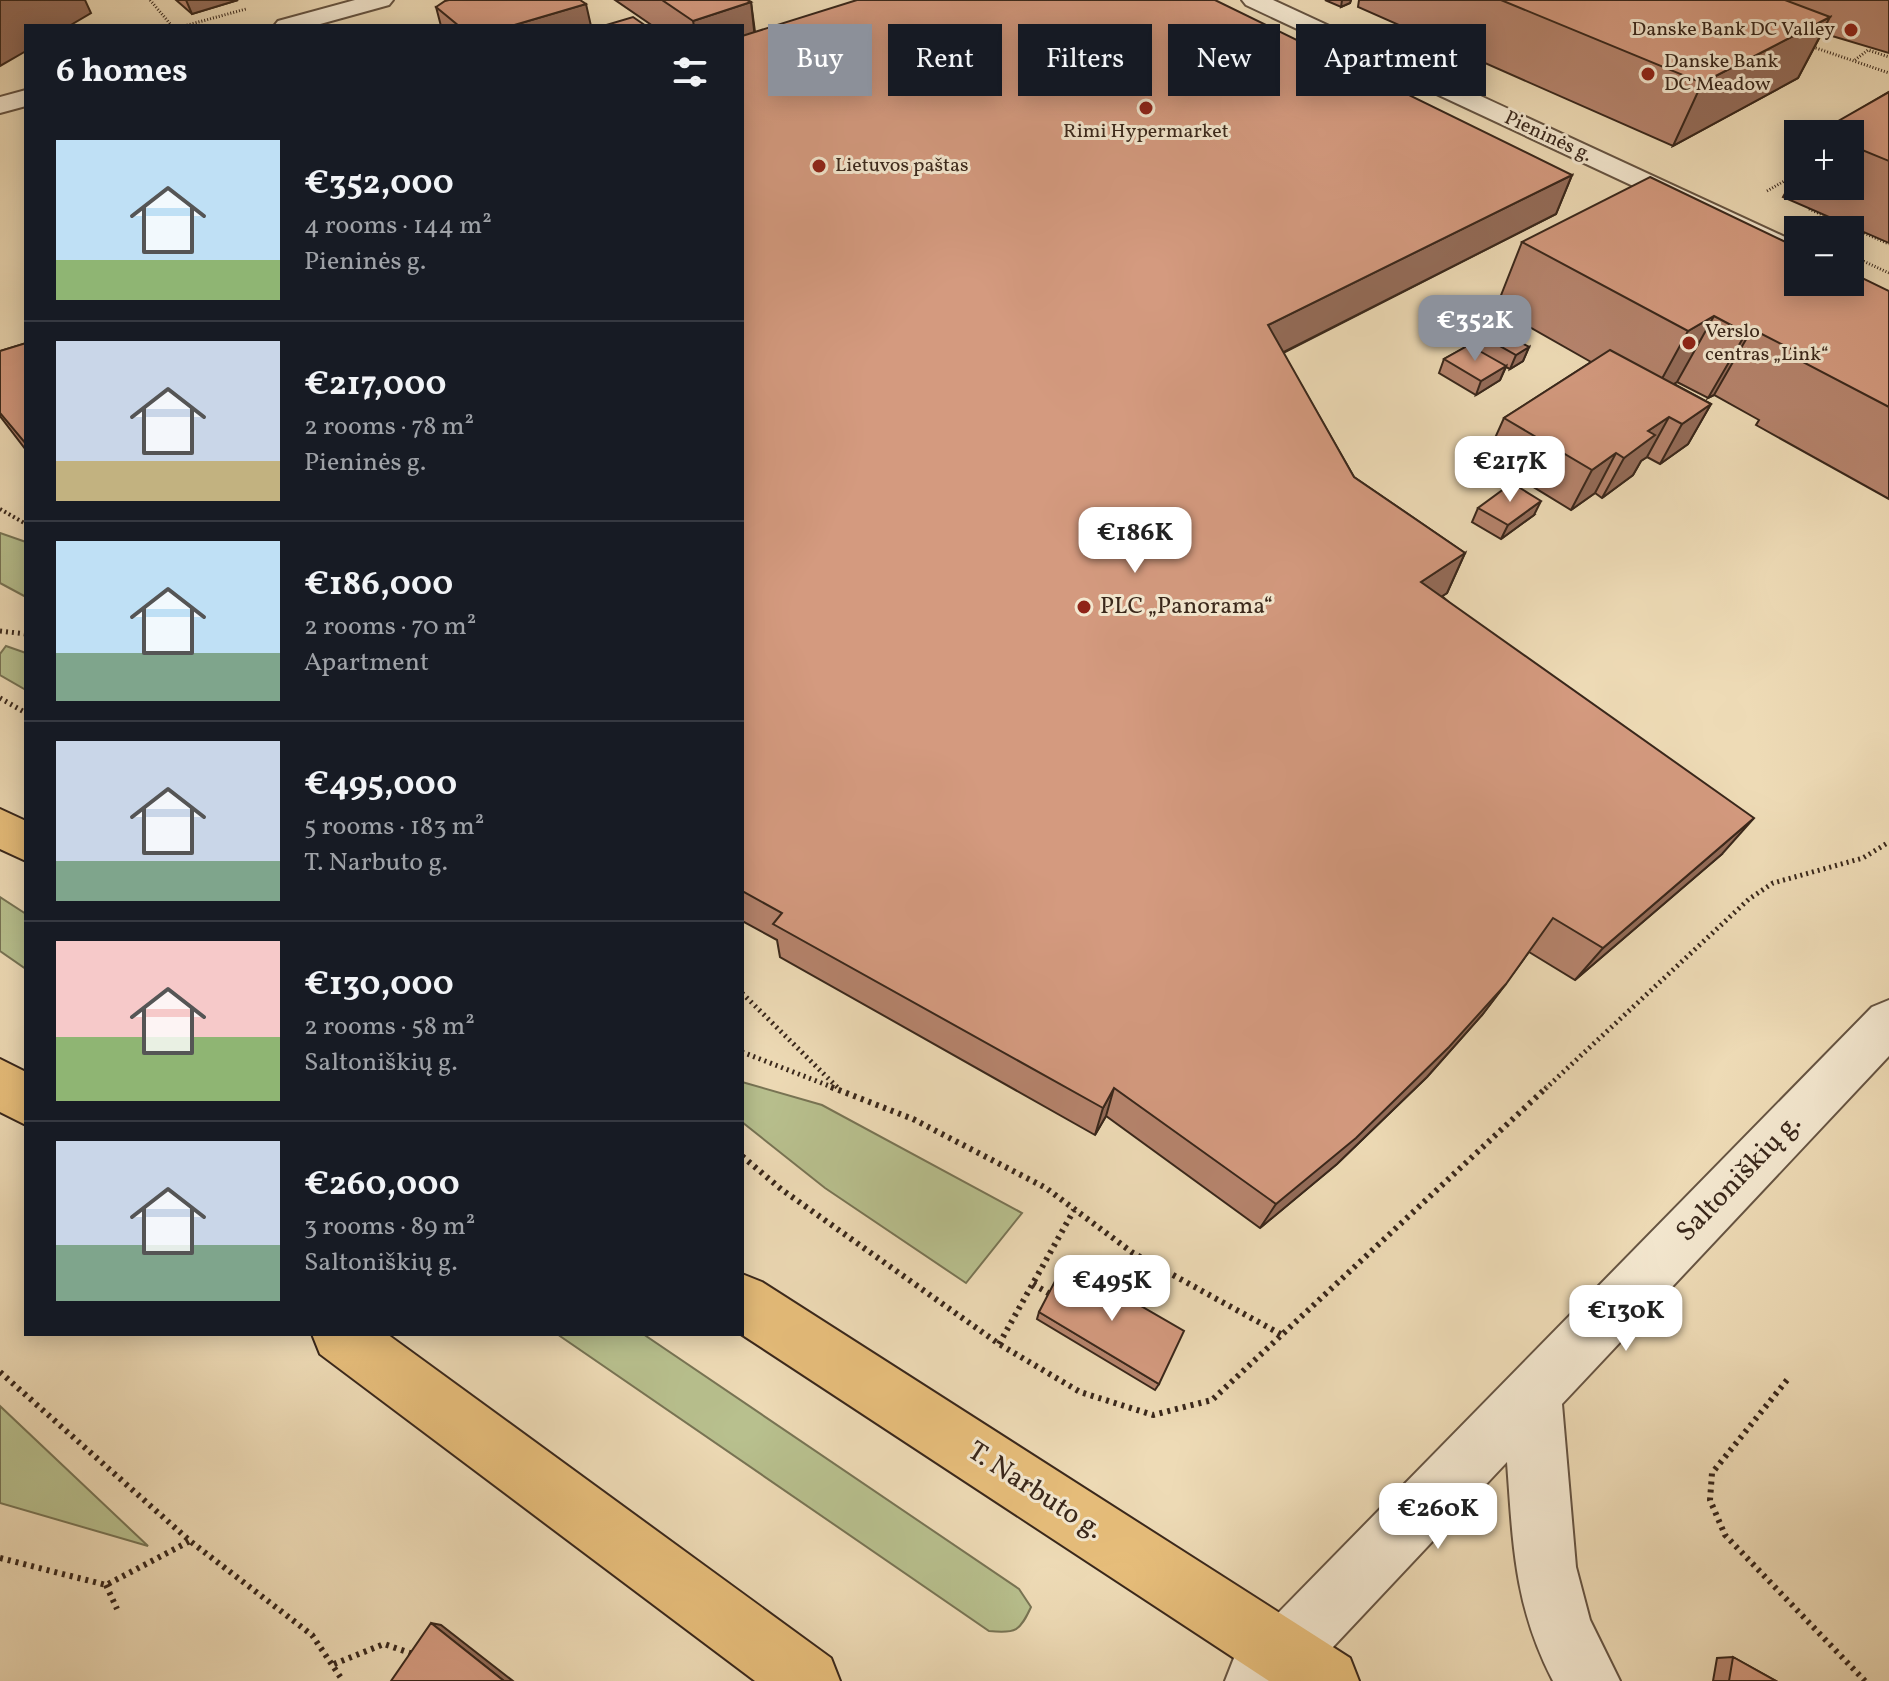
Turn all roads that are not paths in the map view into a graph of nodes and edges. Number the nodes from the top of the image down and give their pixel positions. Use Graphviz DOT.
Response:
graph roads {
  1 [pos="381,0"];
  2 [pos="1254,0"];
  3 [pos="293,24"];
  4 [pos="24,99"];
  5 [pos="0,105"];
  6 [pos="1784,247"];
  7 [pos="0,827"];
  8 [pos="24,842"];
  9 [pos="1889,1022"];
  10 [pos="0,1082"];
  11 [pos="24,1100"];
  12 [pos="744,1303"];
  13 [pos="343,1336"];
  14 [pos="1532,1392"];
  15 [pos="1289,1671"];
  16 [pos="808,1681"];
  17 [pos="1588,1681"];
  1 -- 3 [label="street"];
  2 -- 6 [label="street, Pieninės g."];
  4 -- 5 [label="street"];
  7 -- 8 [label="main road"];
  9 -- 14 [label="street, Saltoniškių g."];
  10 -- 11 [label="main road"];
  12 -- 15 [label="main road, T. Narbuto g."];
  13 -- 16 [label="main road"];
  14 -- 15 [label="street, Saltoniškių g."];
  14 -- 17 [label="street"];
}
